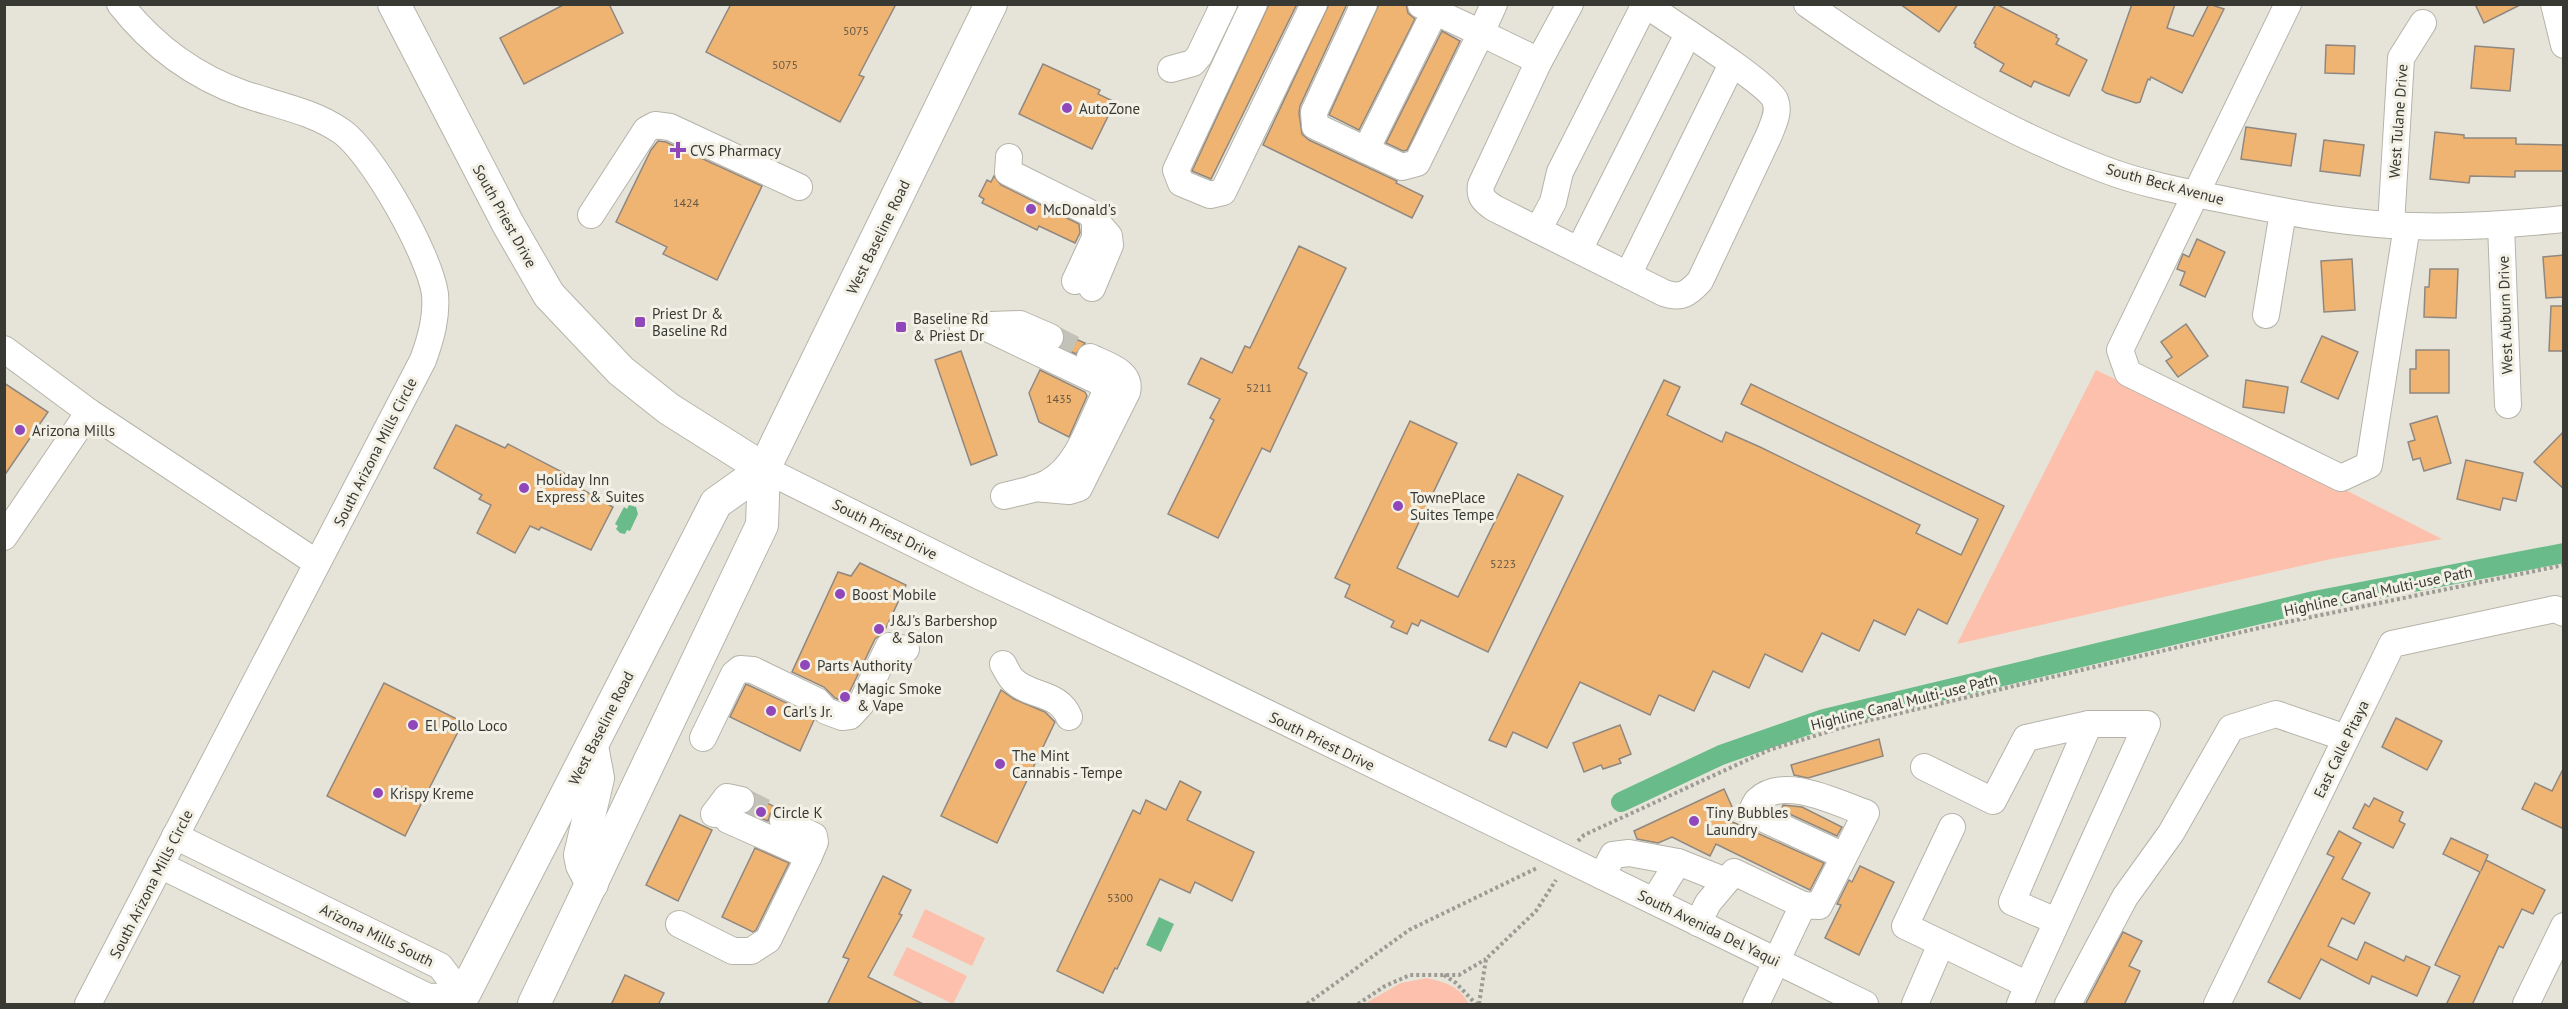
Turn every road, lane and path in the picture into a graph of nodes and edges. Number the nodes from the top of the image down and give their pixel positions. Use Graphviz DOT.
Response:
graph roads {
  1 [pos="120,4"];
  2 [pos="394,4"];
  3 [pos="991,4"];
  4 [pos="1224,4"];
  5 [pos="1254,4"];
  6 [pos="1314,4"];
  7 [pos="1364,4"];
  8 [pos="1494,4"];
  9 [pos="1570,4"];
  10 [pos="1645,4"];
  11 [pos="1807,4"];
  12 [pos="2288,4"];
  13 [pos="2554,4"];
  14 [pos="1428,8"];
  15 [pos="2423,23"];
  16 [pos="1481,33"];
  17 [pos="1688,34"];
  18 [pos="2564,45"];
  19 [pos="1539,61"];
  20 [pos="1732,64"];
  21 [pos="1170,69"];
  22 [pos="1366,150"];
  23 [pos="1009,157"];
  24 [pos="799,187"];
  25 [pos="2194,194"];
  26 [pos="2283,212"];
  27 [pos="591,215"];
  28 [pos="2564,219"];
  29 [pos="2399,225"];
  30 [pos="2502,225"];
  31 [pos="1538,230"];
  32 [pos="1579,250"];
  33 [pos="1628,275"];
  34 [pos="1083,285"];
  35 [pos="2266,315"];
  36 [pos="1050,337"];
  37 [pos="4,349"];
  38 [pos="1090,357"];
  39 [pos="2508,405"];
  40 [pos="89,412"];
  41 [pos="764,469"];
  42 [pos="1034,488"];
  43 [pos="1004,496"];
  44 [pos="4,537"];
  45 [pos="317,563"];
  46 [pos="2564,565"];
  47 [pos="2559,611"];
  48 [pos="906,649"];
  49 [pos="1003,664"];
  50 [pos="1069,717"];
  51 [pos="2089,724"];
  52 [pos="703,738"];
  53 [pos="2346,738"];
  54 [pos="592,746"];
  55 [pos="1924,767"];
  56 [pos="728,811"];
  57 [pos="783,821"];
  58 [pos="1952,827"];
  59 [pos="175,836"];
  60 [pos="809,856"];
  61 [pos="1844,856"];
  62 [pos="1556,862"];
  63 [pos="1678,862"];
  64 [pos="160,865"];
  65 [pos="1602,876"];
  66 [pos="1726,881"];
  67 [pos="592,884"];
  68 [pos="1654,901"];
  69 [pos="1803,905"];
  70 [pos="2056,921"];
  71 [pos="1698,923"];
  72 [pos="679,924"];
  73 [pos="2564,926"];
  74 [pos="1941,944"];
  75 [pos="1486,959"];
  76 [pos="1777,960"];
  77 [pos="1444,975"];
  78 [pos="2024,995"];
  79 [pos="467,1002"];
  80 [pos="88,1005"];
  81 [pos="534,1005"];
  82 [pos="1307,1005"];
  83 [pos="1358,1005"];
  84 [pos="1477,1005"];
  85 [pos="1756,1005"];
  86 [pos="1865,1005"];
  87 [pos="1915,1005"];
  88 [pos="2068,1005"];
  89 [pos="2217,1005"];
  90 [pos="2526,1005"];
  1 -- 45 [label="street, South Arizona Mills Circle"];
  2 -- 41 [label="main road, South Priest Drive"];
  3 -- 41 [label="main road, West Baseline Road"];
  4 -- 21 [label="street"];
  5 -- 6 [label="street"];
  7 -- 22 [label="street"];
  8 -- 16 [label="street"];
  9 -- 19 [label="street"];
  10 -- 17 [label="street"];
  10 -- 31 [label="street"];
  11 -- 25 [label="street, South Beck Avenue"];
  12 -- 25 [label="street"];
  13 -- 18 [label="street"];
  14 -- 16 [label="street"];
  14 -- 22 [label="street"];
  15 -- 29 [label="street, West Tulane Drive"];
  16 -- 19 [label="street"];
  16 -- 22 [label="street"];
  17 -- 20 [label="street"];
  17 -- 32 [label="street"];
  19 -- 31 [label="street"];
  20 -- 33 [label="street"];
  20 -- 33 [label="street"];
  23 -- 34 [label="street"];
  24 -- 27 [label="street"];
  25 -- 26 [label="street, South Beck Avenue"];
  25 -- 29 [label="street, West Tulane Drive"];
  26 -- 29 [label="street, South Beck Avenue"];
  26 -- 35 [label="street"];
  28 -- 30 [label="street, South Beck Avenue"];
  29 -- 30 [label="street, South Beck Avenue"];
  30 -- 39 [label="street, West Auburn Drive"];
  31 -- 32 [label="street"];
  32 -- 33 [label="street"];
  36 -- 42 [label="street"];
  37 -- 40 [label="street"];
  38 -- 42 [label="street"];
  40 -- 44 [label="street"];
  40 -- 45 [label="street"];
  41 -- 54 [label="main road, West Baseline Road"];
  41 -- 62 [label="street, South Priest Drive"];
  41 -- 67 [label="main road, West Baseline Road"];
  42 -- 43 [label="street"];
  45 -- 59 [label="street, South Arizona Mills Circle"];
  46 -- 62 [label="path, Highline Canal Multi-use Path"];
  47 -- 53 [label="street, East Calle Pitaya"];
  48 -- 52 [label="street"];
  49 -- 50 [label="street"];
  51 -- 55 [label="street"];
  51 -- 70 [label="street"];
  51 -- 70 [label="street"];
  53 -- 88 [label="street"];
  53 -- 89 [label="street, East Calle Pitaya"];
  54 -- 67 [label="main road"];
  54 -- 79 [label="main road, West Baseline Road"];
  56 -- 60 [label="street"];
  57 -- 60 [label="street"];
  58 -- 74 [label="street"];
  59 -- 64 [label="street, South Arizona Mills Circle"];
  59 -- 79 [label="street, Arizona Mills South"];
  60 -- 72 [label="street"];
  61 -- 69 [label="street"];
  62 -- 65 [label="street, South Avenida Del Yaqui"];
  62 -- 75 [label="path"];
  62 -- 82 [label="path, Highline Canal Multi-use Path"];
  63 -- 65 [label="street"];
  63 -- 66 [label="street"];
  63 -- 68 [label="street"];
  64 -- 79 [label="street"];
  64 -- 80 [label="street, South Arizona Mills Circle"];
  65 -- 68 [label="street, South Avenida Del Yaqui"];
  66 -- 69 [label="street"];
  66 -- 71 [label="street"];
  67 -- 81 [label="main road, West Baseline Road"];
  68 -- 71 [label="street, South Avenida Del Yaqui"];
  69 -- 76 [label="street"];
  70 -- 78 [label="street"];
  71 -- 76 [label="street, South Avenida Del Yaqui"];
  73 -- 90 [label="street"];
  74 -- 78 [label="street"];
  74 -- 87 [label="street"];
  75 -- 77 [label="path"];
  75 -- 84 [label="path"];
  76 -- 85 [label="street"];
  76 -- 86 [label="street, South Avenida Del Yaqui"];
  77 -- 83 [label="path"];
  77 -- 84 [label="path"];
}
